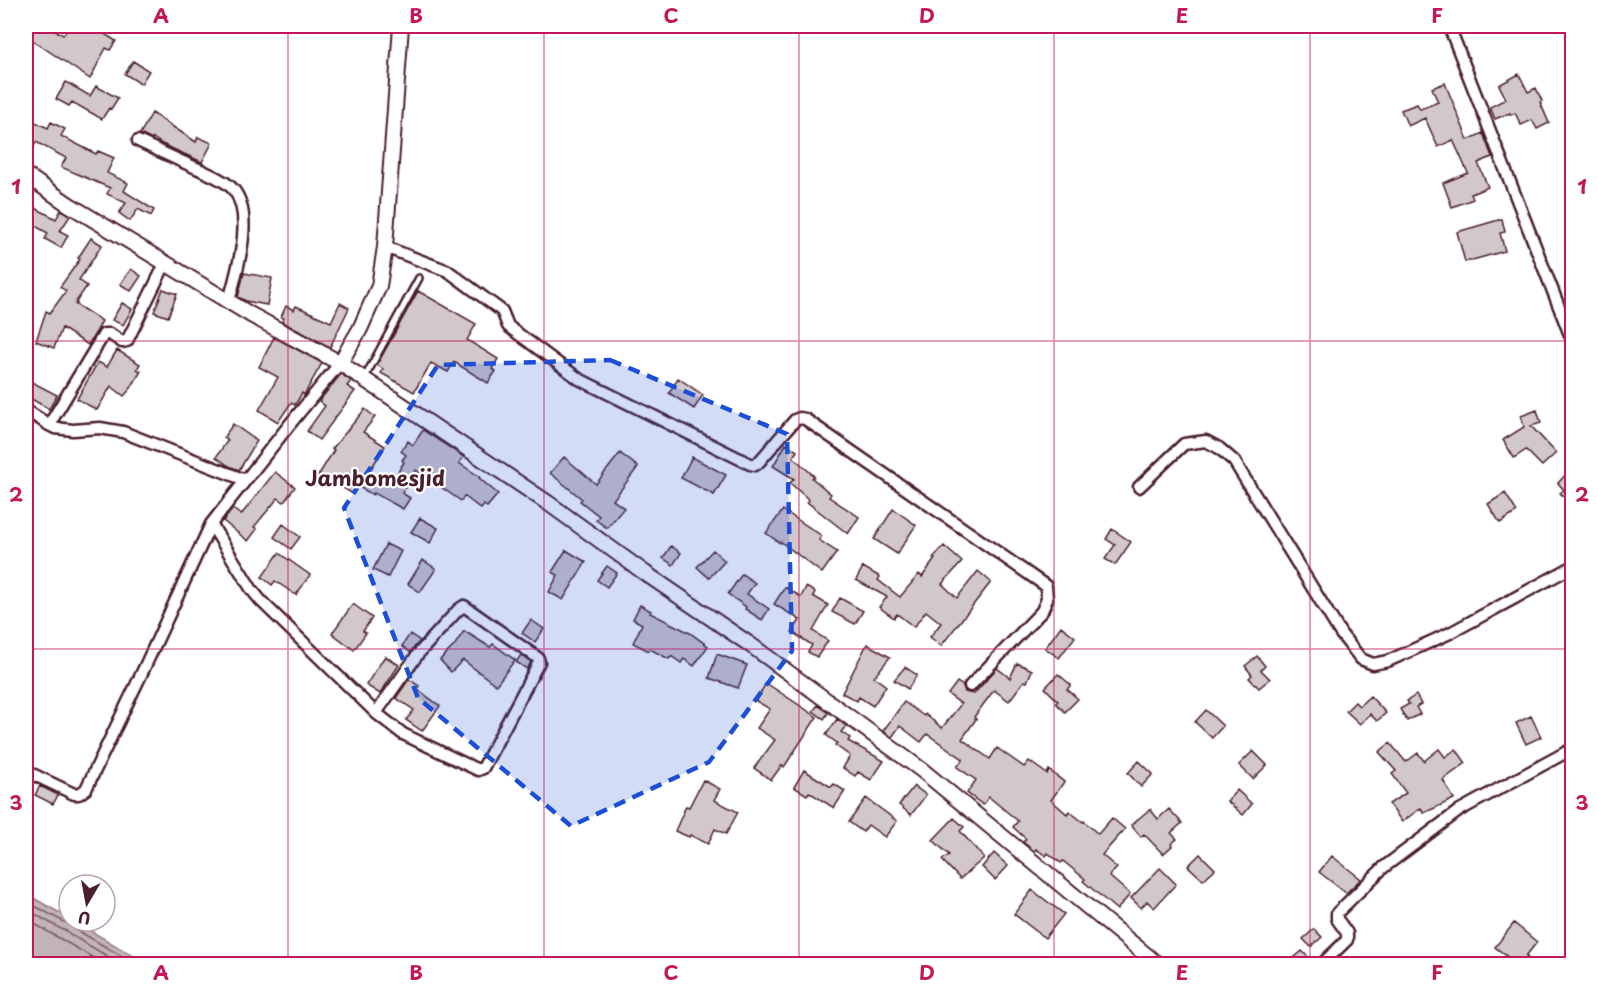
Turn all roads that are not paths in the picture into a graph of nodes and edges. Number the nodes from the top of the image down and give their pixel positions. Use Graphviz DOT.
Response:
graph roads {
  1 [pos="401,26"];
  2 [pos="1449,26"];
  3 [pos="138,141"];
  4 [pos="26,175"];
  5 [pos="385,247"];
  6 [pos="166,262"];
  7 [pos="419,278"];
  8 [pos="229,301"];
  9 [pos="1572,340"];
  10 [pos="340,363"];
  11 [pos="364,379"];
  12 [pos="26,410"];
  13 [pos="49,425"];
  14 [pos="245,480"];
  15 [pos="1139,487"];
  16 [pos="209,528"];
  17 [pos="1572,567"];
  18 [pos="970,686"];
  19 [pos="376,713"];
  20 [pos="1572,749"];
  21 [pos="26,771"];
  22 [pos="1157,964"];
  23 [pos="1322,964"];
  1 -- 5 [label="street"];
  2 -- 9 [label="street"];
  3 -- 8 [label="street"];
  4 -- 6 [label="street"];
  5 -- 10 [label="street"];
  5 -- 18 [label="street"];
  6 -- 8 [label="street"];
  6 -- 13 [label="street"];
  7 -- 11 [label="lane"];
  8 -- 10 [label="street"];
  10 -- 11 [label="street"];
  10 -- 14 [label="street"];
  11 -- 22 [label="street"];
  12 -- 13 [label="street"];
  13 -- 14 [label="street"];
  14 -- 16 [label="street"];
  15 -- 17 [label="street"];
  16 -- 19 [label="street"];
  16 -- 21 [label="street"];
  19 -- 19 [label="street"];
  20 -- 23 [label="street"];
}
